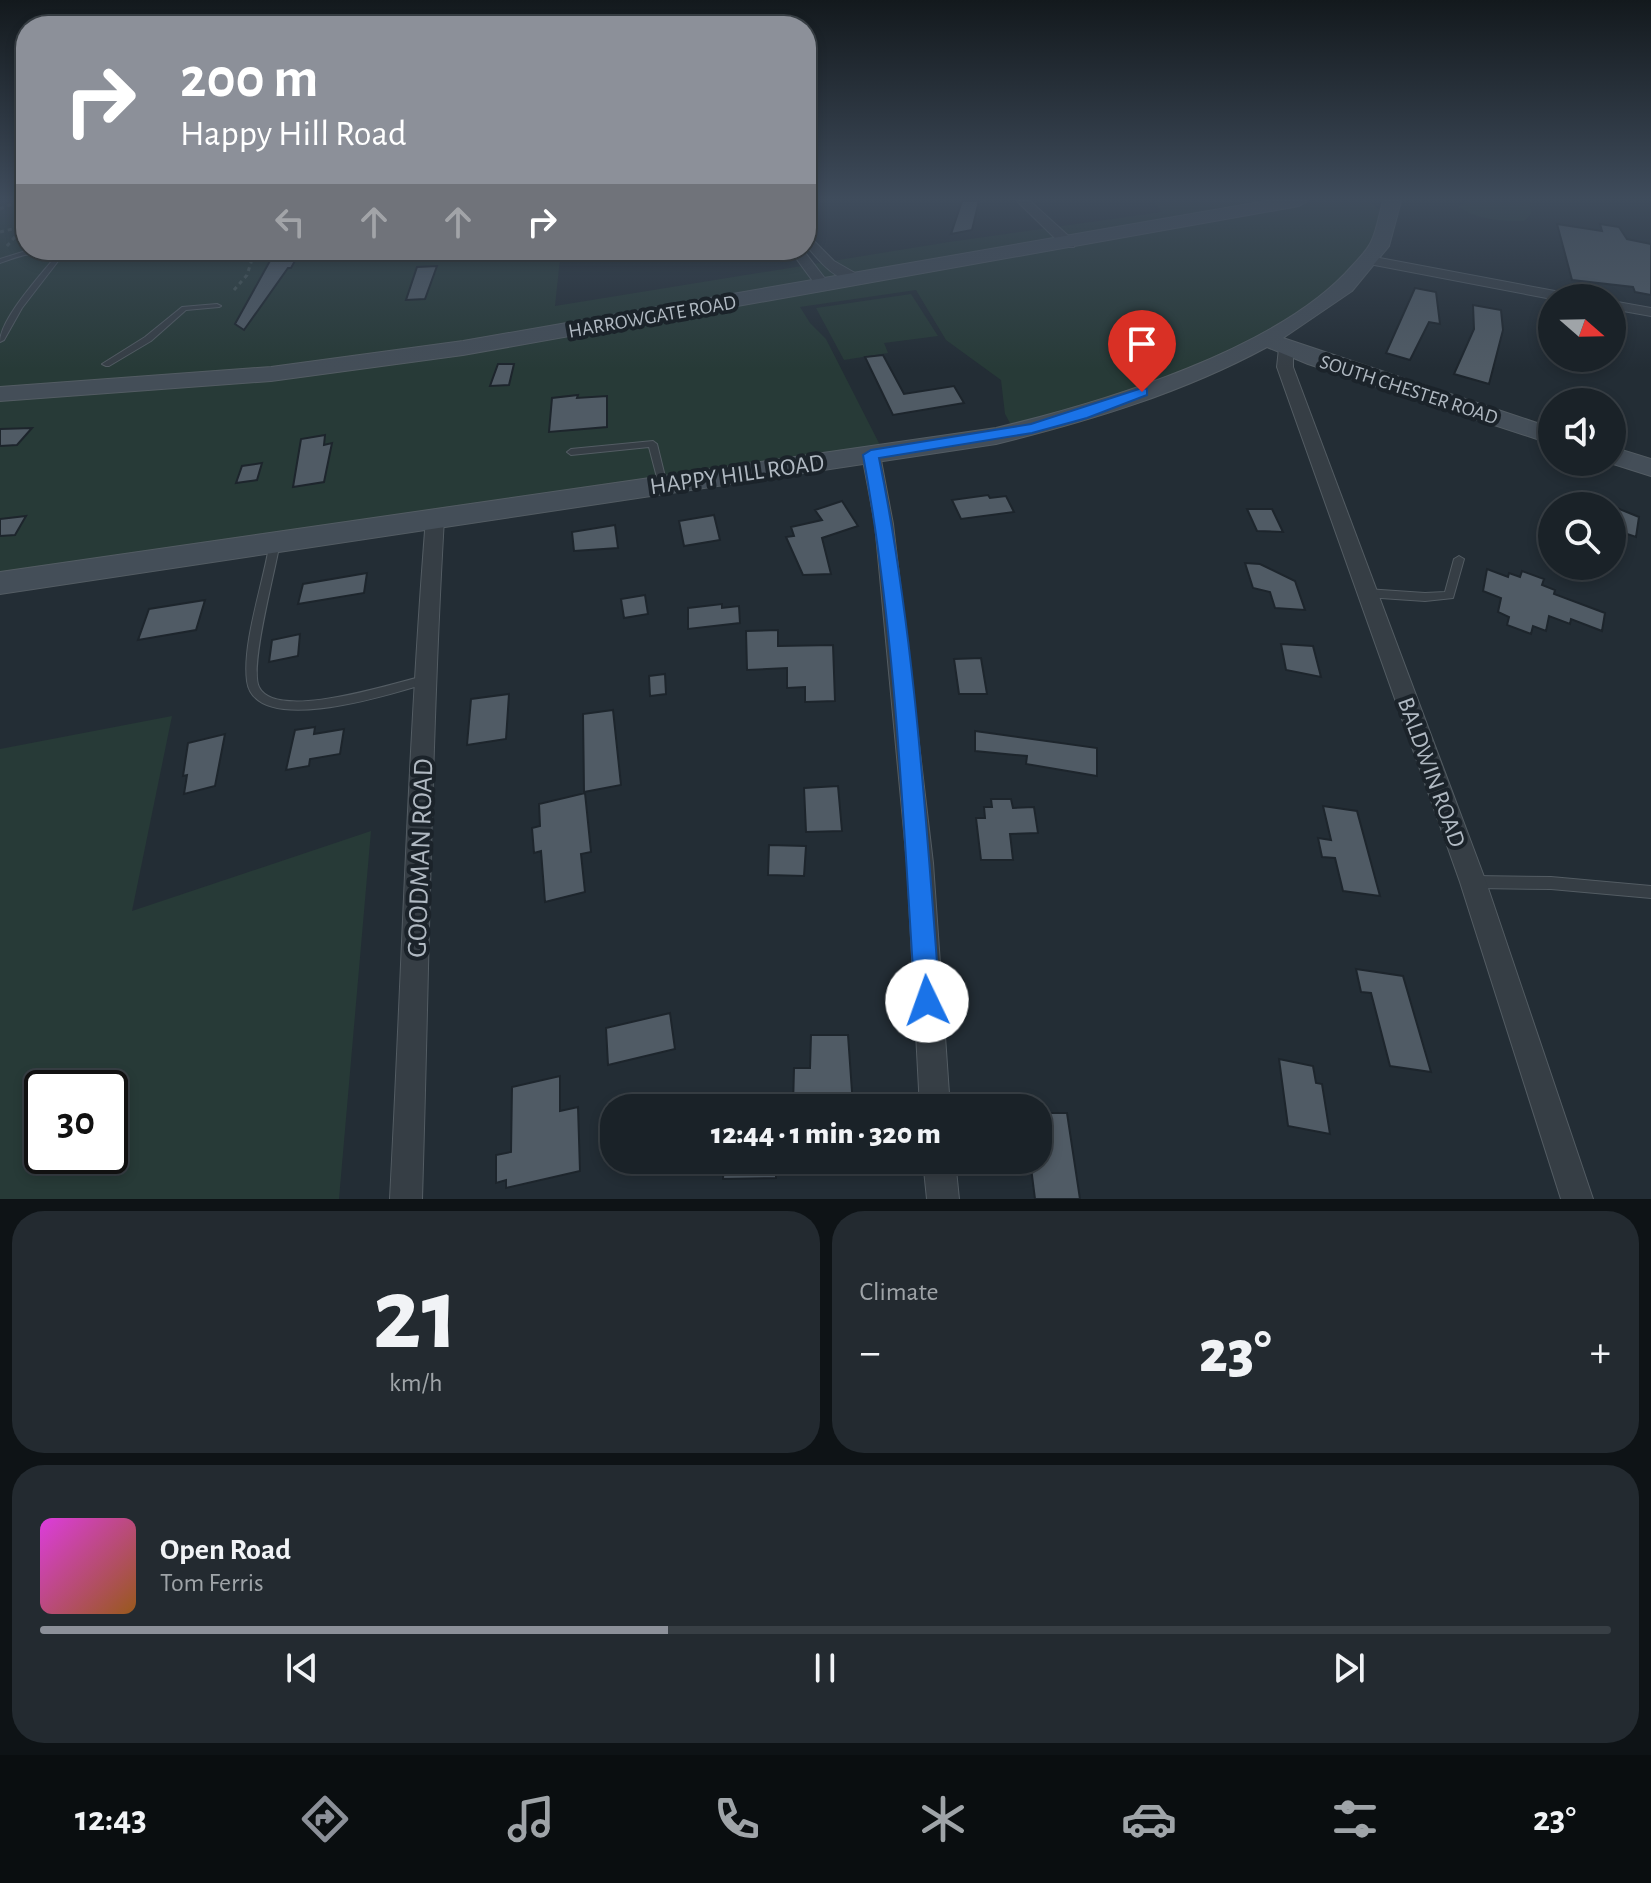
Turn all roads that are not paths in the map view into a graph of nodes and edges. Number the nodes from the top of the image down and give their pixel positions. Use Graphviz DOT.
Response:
graph roads {
  1 [pos="823,257"];
  2 [pos="993,257"];
  3 [pos="1371,257"];
  4 [pos="56,260"];
  5 [pos="804,260"];
  6 [pos="1369,260"];
  7 [pos="857,280"];
  8 [pos="823,285"];
  9 [pos="1538,292"];
  10 [pos="217,306"];
  11 [pos="1626,308"];
  12 [pos="1651,312"];
  13 [pos="0,340"];
  14 [pos="1276,343"];
  15 [pos="106,364"];
  16 [pos="0,394"];
  17 [pos="1538,431"];
  18 [pos="571,452"];
  19 [pos="871,455"];
  20 [pos="1626,460"];
  21 [pos="1651,468"];
  22 [pos="663,485"];
  23 [pos="435,518"];
  24 [pos="275,541"];
  25 [pos="1459,559"];
  26 [pos="0,583"];
  27 [pos="1366,593"];
  28 [pos="424,680"];
  29 [pos="1473,882"];
  30 [pos="1651,892"];
  31 [pos="934,1094"];
  32 [pos="940,1174"];
  33 [pos="406,1199"];
  34 [pos="943,1199"];
  35 [pos="1577,1199"];
  1 -- 7 [label="street"];
  2 -- 7 [label="street, HARROWGATE ROAD"];
  3 -- 6 [label="street, HAPPY HILL ROAD"];
  4 -- 13 [label="lane"];
  5 -- 8 [label="street"];
  6 -- 9 [label="street"];
  6 -- 14 [label="street, HAPPY HILL ROAD"];
  7 -- 8 [label="street, HARROWGATE ROAD"];
  8 -- 16 [label="street, HARROWGATE ROAD"];
  10 -- 15 [label="lane"];
  11 -- 12 [label="street"];
  14 -- 17 [label="street, SOUTH CHESTER ROAD"];
  14 -- 19 [label="street, HAPPY HILL ROAD"];
  14 -- 27 [label="street, BALDWIN ROAD"];
  18 -- 22 [label="lane"];
  19 -- 22 [label="street, HAPPY HILL ROAD"];
  19 -- 31 [label="street"];
  20 -- 21 [label="street"];
  22 -- 23 [label="street, HAPPY HILL ROAD"];
  23 -- 24 [label="street, HAPPY HILL ROAD"];
  23 -- 28 [label="street, GOODMAN ROAD"];
  24 -- 26 [label="street, HAPPY HILL ROAD"];
  24 -- 28 [label="lane"];
  25 -- 27 [label="lane"];
  27 -- 29 [label="street, BALDWIN ROAD"];
  28 -- 33 [label="street, GOODMAN ROAD"];
  29 -- 30 [label="lane"];
  29 -- 35 [label="street, BALDWIN ROAD"];
  32 -- 34 [label="street"];
}
